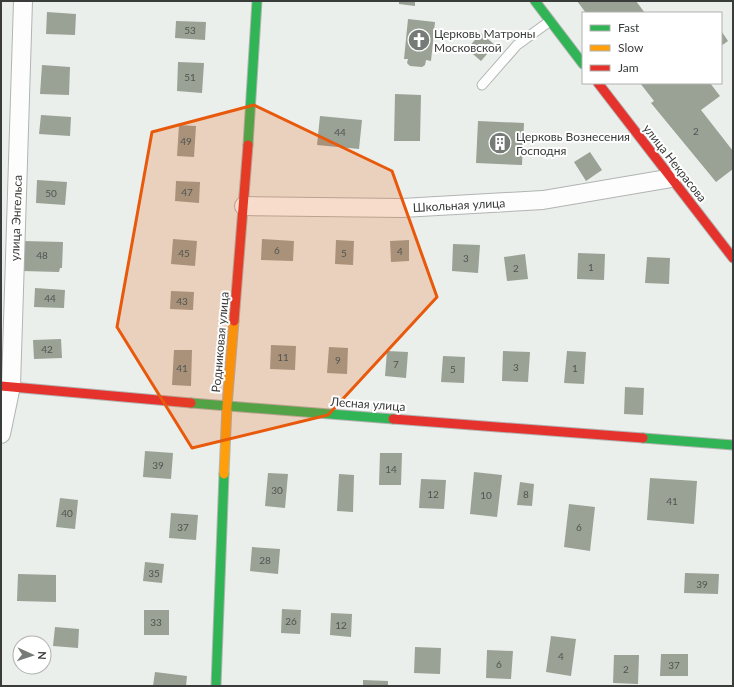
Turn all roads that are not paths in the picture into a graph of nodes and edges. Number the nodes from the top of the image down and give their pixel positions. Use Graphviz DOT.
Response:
graph roads {
  1 [pos="23,1"];
  2 [pos="256,1"];
  3 [pos="535,1"];
  4 [pos="550,21"];
  5 [pos="582,63"];
  6 [pos="599,84"];
  7 [pos="482,85"];
  8 [pos="672,178"];
  9 [pos="244,206"];
  10 [pos="733,258"];
  11 [pos="6,386"];
  12 [pos="227,406"];
  13 [pos="1,434"];
  14 [pos="733,444"];
  15 [pos="216,686"];
  1 -- 11 [label="street, улица Энгельса"];
  2 -- 9 [label="street, Родниковая улица"];
  3 -- 4 [label="street"];
  4 -- 5 [label="street"];
  4 -- 7 [label="lane"];
  6 -- 8 [label="street, улица Некрасова"];
  8 -- 9 [label="street, Школьная улица"];
  8 -- 10 [label="street, улица Некрасова"];
  9 -- 12 [label="street, Родниковая улица"];
  11 -- 12 [label="street, Лесная улица"];
  11 -- 13 [label="street, улица Энгельса"];
  12 -- 14 [label="street, Лесная улица"];
  12 -- 15 [label="street, Родниковая улица"];
}
